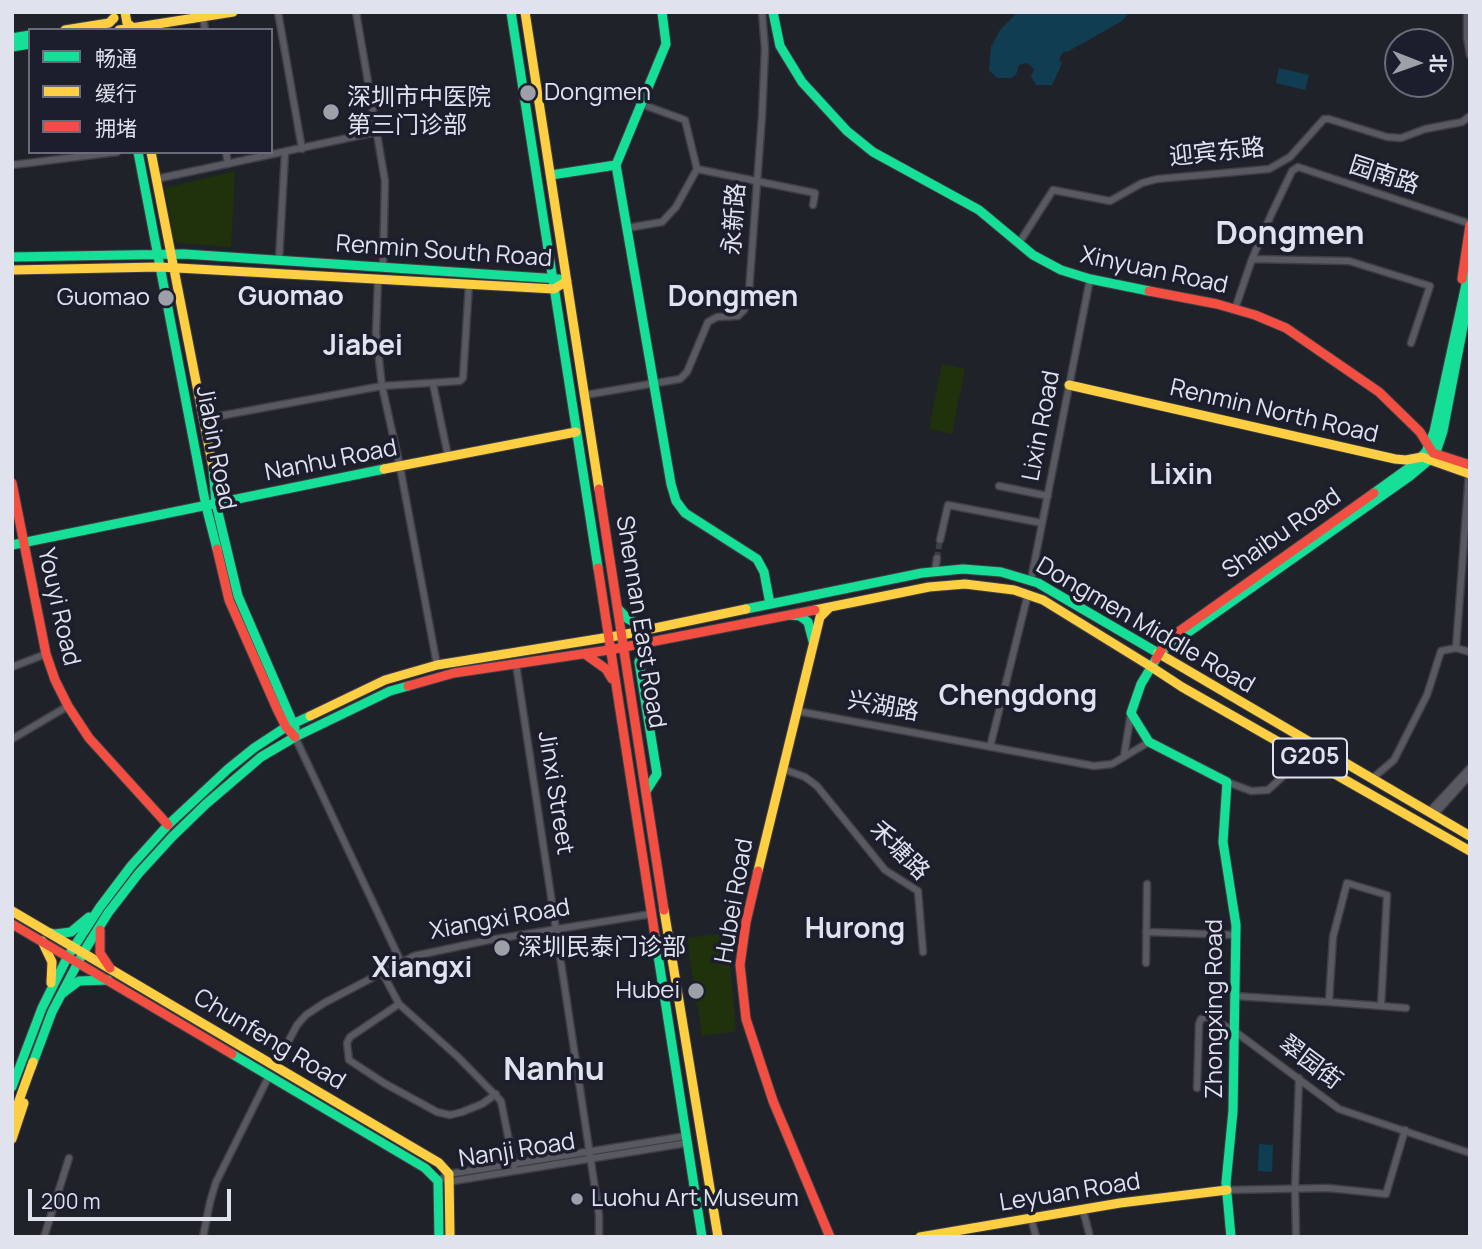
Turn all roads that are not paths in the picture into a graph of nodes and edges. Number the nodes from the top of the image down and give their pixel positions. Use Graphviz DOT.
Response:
graph roads {
  1 [pos="233,12"];
  2 [pos="278,12"];
  3 [pos="356,12"];
  4 [pos="509,12"];
  5 [pos="528,12"];
  6 [pos="662,12"];
  7 [pos="762,12"];
  8 [pos="773,12"];
  9 [pos="1467,12"];
  10 [pos="110,14"];
  11 [pos="203,17"];
  12 [pos="79,28"];
  13 [pos="137,28"];
  14 [pos="205,28"];
  15 [pos="780,46"];
  16 [pos="765,49"];
  17 [pos="1470,55"];
  18 [pos="641,104"];
  19 [pos="1470,116"];
  20 [pos="376,132"];
  21 [pos="302,149"];
  22 [pos="285,153"];
  23 [pos="101,154"];
  24 [pos="138,154"];
  25 [pos="151,154"];
  26 [pos="226,154"];
  27 [pos="228,164"];
  28 [pos="616,164"];
  29 [pos="12,165"];
  30 [pos="697,169"];
  31 [pos="551,174"];
  32 [pos="156,179"];
  33 [pos="757,180"];
  34 [pos="813,205"];
  35 [pos="1467,223"];
  36 [pos="627,228"];
  37 [pos="1468,239"];
  38 [pos="1019,243"];
  39 [pos="158,253"];
  40 [pos="171,254"];
  41 [pos="12,257"];
  42 [pos="1252,259"];
  43 [pos="279,260"];
  44 [pos="383,266"];
  45 [pos="1470,266"];
  46 [pos="160,267"];
  47 [pos="174,268"];
  48 [pos="12,270"];
  49 [pos="552,277"];
  50 [pos="378,279"];
  51 [pos="1090,279"];
  52 [pos="567,281"];
  53 [pos="469,284"];
  54 [pos="554,289"];
  55 [pos="1468,298"];
  56 [pos="1235,309"];
  57 [pos="1411,344"];
  58 [pos="433,384"];
  59 [pos="655,385"];
  60 [pos="1069,385"];
  61 [pos="382,386"];
  62 [pos="585,396"];
  63 [pos="203,419"];
  64 [pos="576,432"];
  65 [pos="1429,455"];
  66 [pos="448,456"];
  67 [pos="1386,457"];
  68 [pos="400,467"];
  69 [pos="1469,471"];
  70 [pos="12,483"];
  71 [pos="1387,483"];
  72 [pos="999,486"];
  73 [pos="1048,496"];
  74 [pos="211,505"];
  75 [pos="1042,523"];
  76 [pos="940,540"];
  77 [pos="23,543"];
  78 [pos="12,545"];
  79 [pos="937,558"];
  80 [pos="935,571"];
  81 [pos="1462,573"];
  82 [pos="1470,573"];
  83 [pos="1031,580"];
  84 [pos="1028,594"];
  85 [pos="770,604"];
  86 [pos="830,607"];
  87 [pos="618,609"];
  88 [pos="603,612"];
  89 [pos="789,615"];
  90 [pos="649,629"];
  91 [pos="622,635"];
  92 [pos="607,638"];
  93 [pos="583,641"];
  94 [pos="646,643"];
  95 [pos="814,646"];
  96 [pos="624,647"];
  97 [pos="1456,648"];
  98 [pos="609,650"];
  99 [pos="1470,652"];
  100 [pos="1158,653"];
  101 [pos="46,654"];
  102 [pos="585,654"];
  103 [pos="516,664"];
  104 [pos="437,665"];
  105 [pos="1150,666"];
  106 [pos="12,667"];
  107 [pos="615,686"];
  108 [pos="68,706"];
  109 [pos="797,711"];
  110 [pos="1131,713"];
  111 [pos="291,726"];
  112 [pos="295,737"];
  113 [pos="12,739"];
  114 [pos="1149,741"];
  115 [pos="990,747"];
  116 [pos="1124,756"];
  117 [pos="1306,756"];
  118 [pos="1470,768"];
  119 [pos="783,769"];
  120 [pos="1470,775"];
  121 [pos="1372,778"];
  122 [pos="1227,782"];
  123 [pos="646,791"];
  124 [pos="1432,813"];
  125 [pos="168,825"];
  126 [pos="1470,836"];
  127 [pos="1470,851"];
  128 [pos="1147,884"];
  129 [pos="100,907"];
  130 [pos="12,911"];
  131 [pos="651,914"];
  132 [pos="102,923"];
  133 [pos="12,924"];
  134 [pos="556,928"];
  135 [pos="47,932"];
  136 [pos="1146,932"];
  137 [pos="1236,935"];
  138 [pos="42,941"];
  139 [pos="73,947"];
  140 [pos="923,952"];
  141 [pos="83,953"];
  142 [pos="68,956"];
  143 [pos="77,962"];
  144 [pos="401,962"];
  145 [pos="1146,963"];
  146 [pos="110,968"];
  147 [pos="382,972"];
  148 [pos="108,980"];
  149 [pos="50,991"];
  150 [pos="60,996"];
  151 [pos="1234,996"];
  152 [pos="1329,1002"];
  153 [pos="399,1004"];
  154 [pos="1381,1006"];
  155 [pos="1406,1008"];
  156 [pos="1233,1030"];
  157 [pos="33,1062"];
  158 [pos="275,1067"];
  159 [pos="269,1076"];
  160 [pos="1299,1078"];
  161 [pos="12,1087"];
  162 [pos="1197,1088"];
  163 [pos="496,1094"];
  164 [pos="12,1120"];
  165 [pos="1405,1130"];
  166 [pos="12,1139"];
  167 [pos="687,1140"];
  168 [pos="1470,1153"];
  169 [pos="589,1155"];
  170 [pos="69,1158"];
  171 [pos="514,1167"];
  172 [pos="450,1178"];
  173 [pos="438,1181"];
  174 [pos="1295,1188"];
  175 [pos="1227,1190"];
  176 [pos="1083,1210"];
  177 [pos="1031,1219"];
  178 [pos="967,1233"];
  179 [pos="44,1237"];
  180 [pos="203,1237"];
  181 [pos="439,1237"];
  182 [pos="450,1237"];
  183 [pos="599,1237"];
  184 [pos="702,1237"];
  185 [pos="718,1237"];
  186 [pos="830,1237"];
  187 [pos="920,1237"];
  188 [pos="1036,1237"];
  189 [pos="1090,1237"];
  190 [pos="1231,1237"];
  191 [pos="1296,1237"];
  1 -- 11 [label="main road"];
  2 -- 21 [label="street"];
  3 -- 20 [label="street"];
  4 -- 49 [label="main road, Shennan East Road"];
  5 -- 31 [label="main road, Shennan East Road"];
  6 -- 18 [label="main road"];
  7 -- 16 [label="street, 永新路"];
  8 -- 15 [label="main road"];
  9 -- 17 [label="street"];
  10 -- 12 [label="main road"];
  11 -- 13 [label="main road"];
  11 -- 14 [label="street"];
  15 -- 16 [label="street"];
  15 -- 38 [label="main road, Xinyuan Road"];
  16 -- 33 [label="street, 永新路"];
  18 -- 28 [label="main road"];
  18 -- 30 [label="street"];
  19 -- 38 [label="street, 迎宾东路"];
  20 -- 21 [label="street"];
  20 -- 44 [label="street"];
  21 -- 22 [label="street"];
  22 -- 27 [label="street"];
  22 -- 43 [label="street"];
  23 -- 29 [label="street"];
  24 -- 39 [label="main road, Jiabin Road"];
  25 -- 32 [label="main road, Jiabin Road"];
  26 -- 27 [label="street"];
  27 -- 32 [label="street"];
  28 -- 31 [label="main road"];
  28 -- 36 [label="main road"];
  30 -- 33 [label="street"];
  30 -- 36 [label="street"];
  31 -- 52 [label="main road, Shennan East Road"];
  32 -- 40 [label="main road, Jiabin Road"];
  33 -- 34 [label="street"];
  33 -- 59 [label="street, 永新路"];
  35 -- 37 [label="main road"];
  35 -- 42 [label="street, 园南路"];
  36 -- 59 [label="main road"];
  37 -- 55 [label="main road"];
  38 -- 51 [label="main road, Xinyuan Road"];
  39 -- 40 [label="main road, Renmin South Road"];
  39 -- 41 [label="main road, Renmin South Road"];
  39 -- 46 [label="main road, Jiabin Road"];
  40 -- 43 [label="main road, Renmin South Road"];
  40 -- 47 [label="main road, Jiabin Road"];
  42 -- 56 [label="street"];
  42 -- 57 [label="street"];
  43 -- 44 [label="main road, Renmin South Road"];
  44 -- 49 [label="main road, Renmin South Road"];
  45 -- 55 [label="main road"];
  46 -- 47 [label="main road, Renmin South Road"];
  46 -- 48 [label="main road, Renmin South Road"];
  46 -- 74 [label="main road, Jiabin Road"];
  47 -- 50 [label="main road, Renmin South Road"];
  47 -- 63 [label="main road, Jiabin Road"];
  49 -- 52 [label="main road, Renmin South Road"];
  49 -- 54 [label="main road, Shennan East Road"];
  50 -- 53 [label="main road, Renmin South Road"];
  50 -- 61 [label="street"];
  51 -- 56 [label="main road, Xinyuan Road"];
  51 -- 60 [label="street, Lixin Road"];
  52 -- 54 [label="main road, Renmin South Road"];
  52 -- 62 [label="main road, Shennan East Road"];
  53 -- 54 [label="main road, Renmin South Road"];
  53 -- 58 [label="street"];
  54 -- 64 [label="main road, Shennan East Road"];
  55 -- 65 [label="main road"];
  56 -- 65 [label="main road, Xinyuan Road"];
  58 -- 61 [label="street"];
  58 -- 66 [label="street"];
  59 -- 62 [label="street, 永新路"];
  59 -- 85 [label="main road"];
  60 -- 67 [label="main road, Renmin North Road"];
  60 -- 73 [label="street, Lixin Road"];
  61 -- 63 [label="street"];
  61 -- 68 [label="street"];
  62 -- 87 [label="main road, Shennan East Road"];
  63 -- 74 [label="main road, Jiabin Road"];
  64 -- 66 [label="main road, Nanhu Road"];
  64 -- 88 [label="main road, Shennan East Road"];
  65 -- 67 [label="main road, Renmin North Road"];
  65 -- 69 [label="main road, Renmin North Road"];
  65 -- 71 [label="main road, Shaibu Road"];
  65 -- 100 [label="main road, Shaibu Road"];
  66 -- 68 [label="main road, Nanhu Road"];
  67 -- 71 [label="main road"];
  68 -- 74 [label="main road, Nanhu Road"];
  68 -- 104 [label="street"];
  69 -- 81 [label="street"];
  70 -- 77 [label="main road, Youyi Road"];
  71 -- 100 [label="main road, Shaibu Road"];
  72 -- 73 [label="street"];
  73 -- 75 [label="street, Lixin Road"];
  74 -- 77 [label="main road, Nanhu Road"];
  74 -- 111 [label="main road, Jiabin Road"];
  75 -- 76 [label="street"];
  75 -- 83 [label="street, Lixin Road"];
  77 -- 78 [label="main road, Nanhu Road"];
  77 -- 101 [label="main road, Youyi Road"];
  79 -- 80 [label="street"];
  80 -- 83 [label="main road, Dongmen Middle Road"];
  80 -- 85 [label="main road, Dongmen Middle Road"];
  81 -- 82 [label="street"];
  81 -- 97 [label="street"];
  83 -- 100 [label="main road, Dongmen Middle Road"];
  84 -- 86 [label="main road, Dongmen Middle Road"];
  84 -- 105 [label="main road, Dongmen Middle Road"];
  84 -- 115 [label="street"];
  85 -- 90 [label="main road, Dongmen Middle Road"];
  86 -- 89 [label="main road, Dongmen Middle Road"];
  86 -- 95 [label="main road, Hubei Road"];
  87 -- 90 [label="main road"];
  87 -- 91 [label="main road, Shennan East Road"];
  88 -- 92 [label="main road, Shennan East Road"];
  88 -- 93 [label="main road"];
  89 -- 94 [label="main road, Dongmen Middle Road"];
  89 -- 95 [label="main road"];
  90 -- 91 [label="main road, Dongmen Middle Road"];
  91 -- 92 [label="main road, Dongmen Middle Road"];
  91 -- 96 [label="main road, Shennan East Road"];
  92 -- 93 [label="main road, Dongmen Middle Road"];
  92 -- 98 [label="main road, Shennan East Road"];
  93 -- 104 [label="main road, Dongmen Middle Road"];
  94 -- 96 [label="main road, Dongmen Middle Road"];
  94 -- 123 [label="main road"];
  95 -- 109 [label="main road, Hubei Road"];
  96 -- 98 [label="main road, Dongmen Middle Road"];
  96 -- 123 [label="main road, Shennan East Road"];
  97 -- 99 [label="street"];
  97 -- 121 [label="street"];
  98 -- 102 [label="main road, Dongmen Middle Road"];
  98 -- 107 [label="main road, Shennan East Road"];
  100 -- 105 [label="main road, Shaibu Road"];
  100 -- 121 [label="main road, Dongmen Middle Road / G205"];
  101 -- 106 [label="street"];
  101 -- 108 [label="main road, Youyi Road"];
  102 -- 103 [label="main road, Dongmen Middle Road"];
  102 -- 107 [label="main road"];
  103 -- 112 [label="main road, Dongmen Middle Road"];
  103 -- 134 [label="street, Jinxi Street"];
  104 -- 111 [label="main road, Dongmen Middle Road"];
  105 -- 110 [label="main road, Shaibu Road"];
  105 -- 117 [label="main road, Dongmen Middle Road / G205"];
  107 -- 131 [label="main road, Shennan East Road"];
  108 -- 113 [label="street"];
  108 -- 125 [label="main road, Youyi Road"];
  109 -- 115 [label="street, 兴湖路"];
  109 -- 119 [label="main road, Hubei Road"];
  110 -- 114 [label="main road"];
  110 -- 116 [label="street"];
  111 -- 112 [label="main road, Jiabin Road"];
  111 -- 125 [label="main road, Dongmen Middle Road"];
  112 -- 132 [label="main road, Dongmen Middle Road"];
  112 -- 144 [label="street, Jiabin Road"];
  114 -- 116 [label="street, 兴湖路"];
  114 -- 122 [label="main road"];
  115 -- 116 [label="street, 兴湖路"];
  117 -- 122 [label="street"];
  117 -- 127 [label="main road, Dongmen Middle Road / G205"];
  118 -- 124 [label="street"];
  119 -- 140 [label="street, 禾塘路"];
  119 -- 186 [label="main road, Hubei Road"];
  120 -- 124 [label="street"];
  121 -- 124 [label="main road, Dongmen Middle Road / G205"];
  122 -- 137 [label="main road, Zhongxing Road"];
  123 -- 185 [label="main road, Shennan East Road"];
  124 -- 126 [label="main road, Dongmen Middle Road / G205"];
  125 -- 129 [label="main road, Dongmen Middle Road"];
  128 -- 136 [label="street"];
  129 -- 135 [label="main road"];
  129 -- 139 [label="main road"];
  130 -- 135 [label="main road, Chunfeng Road"];
  131 -- 134 [label="street, Xiangxi Road"];
  131 -- 167 [label="main road, Shennan East Road"];
  132 -- 141 [label="main road, Dongmen Middle Road"];
  132 -- 146 [label="main road"];
  133 -- 138 [label="main road, Chunfeng Road"];
  134 -- 144 [label="street, Xiangxi Road"];
  134 -- 169 [label="street, Jinxi Street"];
  135 -- 139 [label="main road, Chunfeng Road"];
  136 -- 137 [label="street"];
  136 -- 145 [label="street"];
  137 -- 151 [label="main road, Zhongxing Road"];
  138 -- 142 [label="main road, Chunfeng Road"];
  138 -- 149 [label="main road"];
  139 -- 141 [label="main road, Chunfeng Road"];
  139 -- 142 [label="main road"];
  141 -- 143 [label="main road, Dongmen Middle Road"];
  141 -- 146 [label="main road, Chunfeng Road"];
  142 -- 143 [label="main road, Chunfeng Road"];
  142 -- 149 [label="main road"];
  143 -- 148 [label="main road, Chunfeng Road"];
  143 -- 150 [label="main road, Dongmen Middle Road"];
  144 -- 147 [label="street, Xiangxi Road"];
  146 -- 158 [label="main road, Chunfeng Road"];
  147 -- 153 [label="street"];
  147 -- 158 [label="street, Xiangxi Road"];
  148 -- 150 [label="main road"];
  148 -- 159 [label="main road, Chunfeng Road"];
  149 -- 161 [label="main road"];
  150 -- 157 [label="main road, Dongmen Middle Road"];
  151 -- 152 [label="street"];
  151 -- 156 [label="main road, Zhongxing Road"];
  152 -- 154 [label="street"];
  152 -- 154 [label="street"];
  153 -- 163 [label="street"];
  153 -- 163 [label="street"];
  154 -- 155 [label="street"];
  156 -- 160 [label="street, 翠园街"];
  156 -- 162 [label="street, 翠园街"];
  156 -- 175 [label="main road, Zhongxing Road"];
  157 -- 164 [label="main road"];
  157 -- 166 [label="main road"];
  158 -- 172 [label="main road, Chunfeng Road"];
  159 -- 173 [label="main road, Chunfeng Road"];
  159 -- 180 [label="street"];
  160 -- 165 [label="street, 翠园街"];
  160 -- 174 [label="street"];
  163 -- 171 [label="street"];
  165 -- 168 [label="street, 翠园街"];
  165 -- 174 [label="street"];
  167 -- 169 [label="street, Nanji Road"];
  167 -- 184 [label="main road, Shennan East Road"];
  169 -- 171 [label="street, Nanji Road"];
  169 -- 183 [label="street, Jinxi Street"];
  170 -- 179 [label="street"];
  171 -- 172 [label="street, Nanji Road"];
  172 -- 173 [label="street, Nanji Road"];
  172 -- 182 [label="main road"];
  173 -- 181 [label="main road"];
  174 -- 175 [label="street"];
  174 -- 191 [label="street"];
  175 -- 176 [label="main road, Leyuan Road"];
  175 -- 190 [label="main road, Zhongxing Road"];
  176 -- 177 [label="main road, Leyuan Road"];
  176 -- 189 [label="street"];
  177 -- 178 [label="main road, Leyuan Road"];
  177 -- 188 [label="street"];
  178 -- 187 [label="main road, Leyuan Road"];
}
